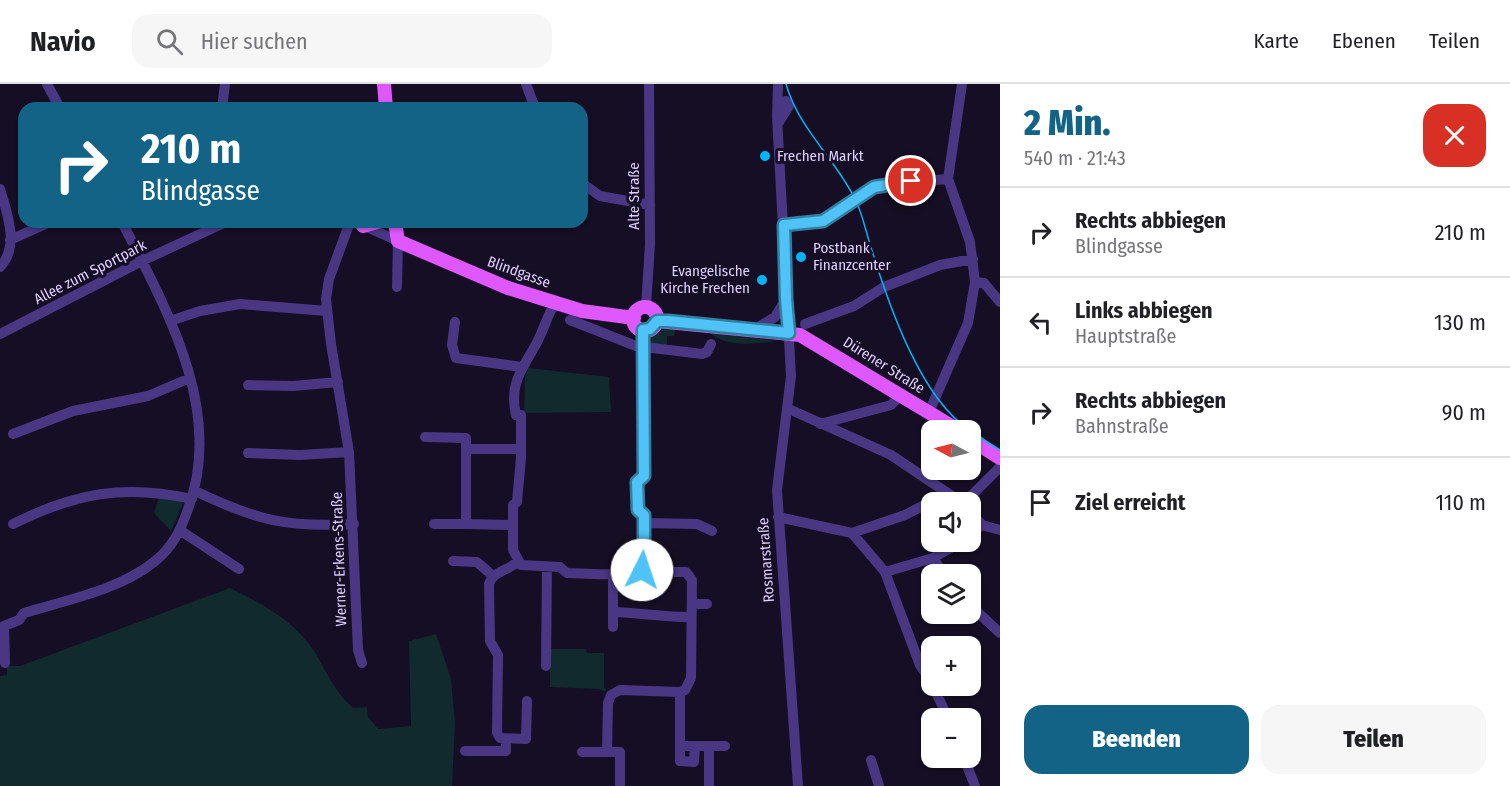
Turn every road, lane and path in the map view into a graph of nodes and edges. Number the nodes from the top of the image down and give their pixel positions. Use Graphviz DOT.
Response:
graph roads {
  1 [pos="47,84"];
  2 [pos="225,84"];
  3 [pos="384,84"];
  4 [pos="526,84"];
  5 [pos="649,84"];
  6 [pos="778,84"];
  7 [pos="962,84"];
  8 [pos="57,102"];
  9 [pos="223,102"];
  10 [pos="386,102"];
  11 [pos="533,102"];
  12 [pos="948,179"];
  13 [pos="588,187"];
  14 [pos="0,189"];
  15 [pos="650,205"];
  16 [pos="784,225"];
  17 [pos="37,228"];
  18 [pos="125,228"];
  19 [pos="213,228"];
  20 [pos="358,228"];
  21 [pos="371,228"];
  22 [pos="396,228"];
  23 [pos="10,240"];
  24 [pos="398,241"];
  25 [pos="973,259"];
  26 [pos="142,261"];
  27 [pos="0,267"];
  28 [pos="975,282"];
  29 [pos="397,287"];
  30 [pos="786,299"];
  31 [pos="1000,302"];
  32 [pos="555,303"];
  33 [pos="646,307"];
  34 [pos="327,311"];
  35 [pos="634,318"];
  36 [pos="570,320"];
  37 [pos="170,321"];
  38 [pos="657,321"];
  39 [pos="455,322"];
  40 [pos="806,324"];
  41 [pos="755,329"];
  42 [pos="643,330"];
  43 [pos="789,333"];
  44 [pos="0,334"];
  45 [pos="711,344"];
  46 [pos="642,346"];
  47 [pos="522,367"];
  48 [pos="190,378"];
  49 [pos="338,382"];
  50 [pos="248,385"];
  51 [pos="902,394"];
  52 [pos="789,409"];
  53 [pos="929,412"];
  54 [pos="942,420"];
  55 [pos="820,424"];
  56 [pos="13,434"];
  57 [pos="425,437"];
  58 [pos="981,446"];
  59 [pos="466,449"];
  60 [pos="521,449"];
  61 [pos="349,452"];
  62 [pos="248,453"];
  63 [pos="1000,458"];
  64 [pos="1000,467"];
  65 [pos="946,492"];
  66 [pos="974,492"];
  67 [pos="194,495"];
  68 [pos="921,507"];
  69 [pos="778,517"];
  70 [pos="644,523"];
  71 [pos="13,524"];
  72 [pos="354,524"];
  73 [pos="434,524"];
  74 [pos="466,524"];
  75 [pos="512,525"];
  76 [pos="982,525"];
  77 [pos="1000,530"];
  78 [pos="181,531"];
  79 [pos="712,531"];
  80 [pos="852,533"];
  81 [pos="944,552"];
  82 [pos="933,558"];
  83 [pos="453,561"];
  84 [pos="517,562"];
  85 [pos="937,564"];
  86 [pos="547,567"];
  87 [pos="640,568"];
  88 [pos="239,569"];
  89 [pos="885,572"];
  90 [pos="613,573"];
  91 [pos="493,576"];
  92 [pos="694,604"];
  93 [pos="707,604"];
  94 [pos="613,612"];
  95 [pos="981,615"];
  96 [pos="690,617"];
  97 [pos="613,627"];
  98 [pos="1000,633"];
  99 [pos="5,663"];
  100 [pos="362,663"];
  101 [pos="546,666"];
  102 [pos="921,667"];
  103 [pos="680,692"];
  104 [pos="527,701"];
  105 [pos="506,740"];
  106 [pos="680,746"];
  107 [pos="695,746"];
  108 [pos="710,746"];
  109 [pos="725,746"];
  110 [pos="465,751"];
  111 [pos="582,752"];
  112 [pos="608,752"];
  113 [pos="871,760"];
  114 [pos="968,768"];
  115 [pos="620,786"];
  116 [pos="709,786"];
  117 [pos="798,786"];
  118 [pos="878,786"];
  119 [pos="975,786"];
  1 -- 8 [label="street"];
  2 -- 9 [label="street"];
  3 -- 10 [label="main road"];
  4 -- 11 [label="street"];
  5 -- 15 [label="street, Alte Straße"];
  6 -- 16 [label="street, Rosmarstraße"];
  7 -- 12 [label="street"];
  12 -- 16 [label="street"];
  12 -- 25 [label="street"];
  13 -- 15 [label="street"];
  14 -- 23 [label="street"];
  15 -- 33 [label="street, Alte Straße"];
  16 -- 30 [label="street, Rosmarstraße"];
  17 -- 23 [label="street"];
  18 -- 26 [label="street"];
  19 -- 26 [label="street, Allee zum Sportpark"];
  20 -- 34 [label="street, Werner-Erkens-Straße"];
  21 -- 24 [label="street"];
  22 -- 24 [label="main road"];
  23 -- 27 [label="street"];
  24 -- 29 [label="street"];
  24 -- 32 [label="main road, Blindgasse"];
  25 -- 28 [label="street"];
  25 -- 40 [label="street"];
  26 -- 37 [label="street"];
  26 -- 44 [label="street, Allee zum Sportpark"];
  28 -- 31 [label="street"];
  28 -- 53 [label="street"];
  30 -- 41 [label="street"];
  30 -- 43 [label="street, Rosmarstraße"];
  32 -- 35 [label="main road, Blindgasse"];
  32 -- 47 [label="street"];
  33 -- 35 [label="main road"];
  33 -- 38 [label="main road"];
  34 -- 37 [label="street"];
  34 -- 49 [label="street, Werner-Erkens-Straße"];
  35 -- 42 [label="main road"];
  36 -- 46 [label="street"];
  37 -- 48 [label="street"];
  38 -- 41 [label="main road"];
  38 -- 42 [label="main road"];
  39 -- 47 [label="street"];
  41 -- 43 [label="main road"];
  42 -- 46 [label="street"];
  43 -- 51 [label="main road, Dürener Straße"];
  43 -- 52 [label="street, Rosmarstraße"];
  45 -- 46 [label="street"];
  46 -- 70 [label="street"];
  47 -- 60 [label="street"];
  48 -- 56 [label="street"];
  48 -- 67 [label="street"];
  49 -- 50 [label="street"];
  49 -- 61 [label="street, Werner-Erkens-Straße"];
  51 -- 53 [label="main road, Dürener Straße"];
  51 -- 55 [label="street"];
  52 -- 55 [label="street"];
  52 -- 69 [label="street, Rosmarstraße"];
  53 -- 54 [label="main road, Dürener Straße"];
  55 -- 65 [label="street"];
  57 -- 59 [label="street"];
  58 -- 63 [label="main road"];
  59 -- 60 [label="street"];
  59 -- 74 [label="street"];
  60 -- 75 [label="street"];
  61 -- 62 [label="street"];
  61 -- 72 [label="street, Werner-Erkens-Straße"];
  64 -- 66 [label="street"];
  67 -- 71 [label="street"];
  67 -- 72 [label="street"];
  67 -- 78 [label="street"];
  68 -- 80 [label="street"];
  69 -- 80 [label="street"];
  69 -- 117 [label="street, Rosmarstraße"];
  70 -- 79 [label="street"];
  70 -- 87 [label="street"];
  72 -- 100 [label="street, Werner-Erkens-Straße"];
  73 -- 74 [label="street"];
  74 -- 75 [label="street"];
  75 -- 84 [label="street"];
  76 -- 77 [label="street"];
  78 -- 88 [label="street"];
  78 -- 99 [label="street"];
  80 -- 89 [label="street"];
  81 -- 82 [label="street"];
  82 -- 85 [label="street"];
  82 -- 89 [label="street"];
  83 -- 91 [label="street"];
  84 -- 86 [label="street"];
  84 -- 91 [label="street"];
  86 -- 90 [label="street"];
  86 -- 101 [label="street"];
  87 -- 90 [label="street"];
  87 -- 92 [label="street"];
  89 -- 102 [label="street"];
  90 -- 94 [label="street"];
  91 -- 105 [label="street"];
  92 -- 93 [label="street"];
  92 -- 96 [label="street"];
  94 -- 96 [label="street"];
  94 -- 97 [label="street"];
  95 -- 98 [label="street"];
  96 -- 103 [label="street"];
  103 -- 106 [label="street"];
  103 -- 112 [label="street"];
  104 -- 105 [label="street"];
  105 -- 110 [label="street"];
  106 -- 107 [label="street"];
  106 -- 107 [label="street"];
  107 -- 108 [label="street"];
  108 -- 109 [label="street"];
  108 -- 116 [label="street"];
  111 -- 112 [label="street"];
  112 -- 115 [label="street"];
  113 -- 118 [label="street"];
  114 -- 119 [label="street"];
}
